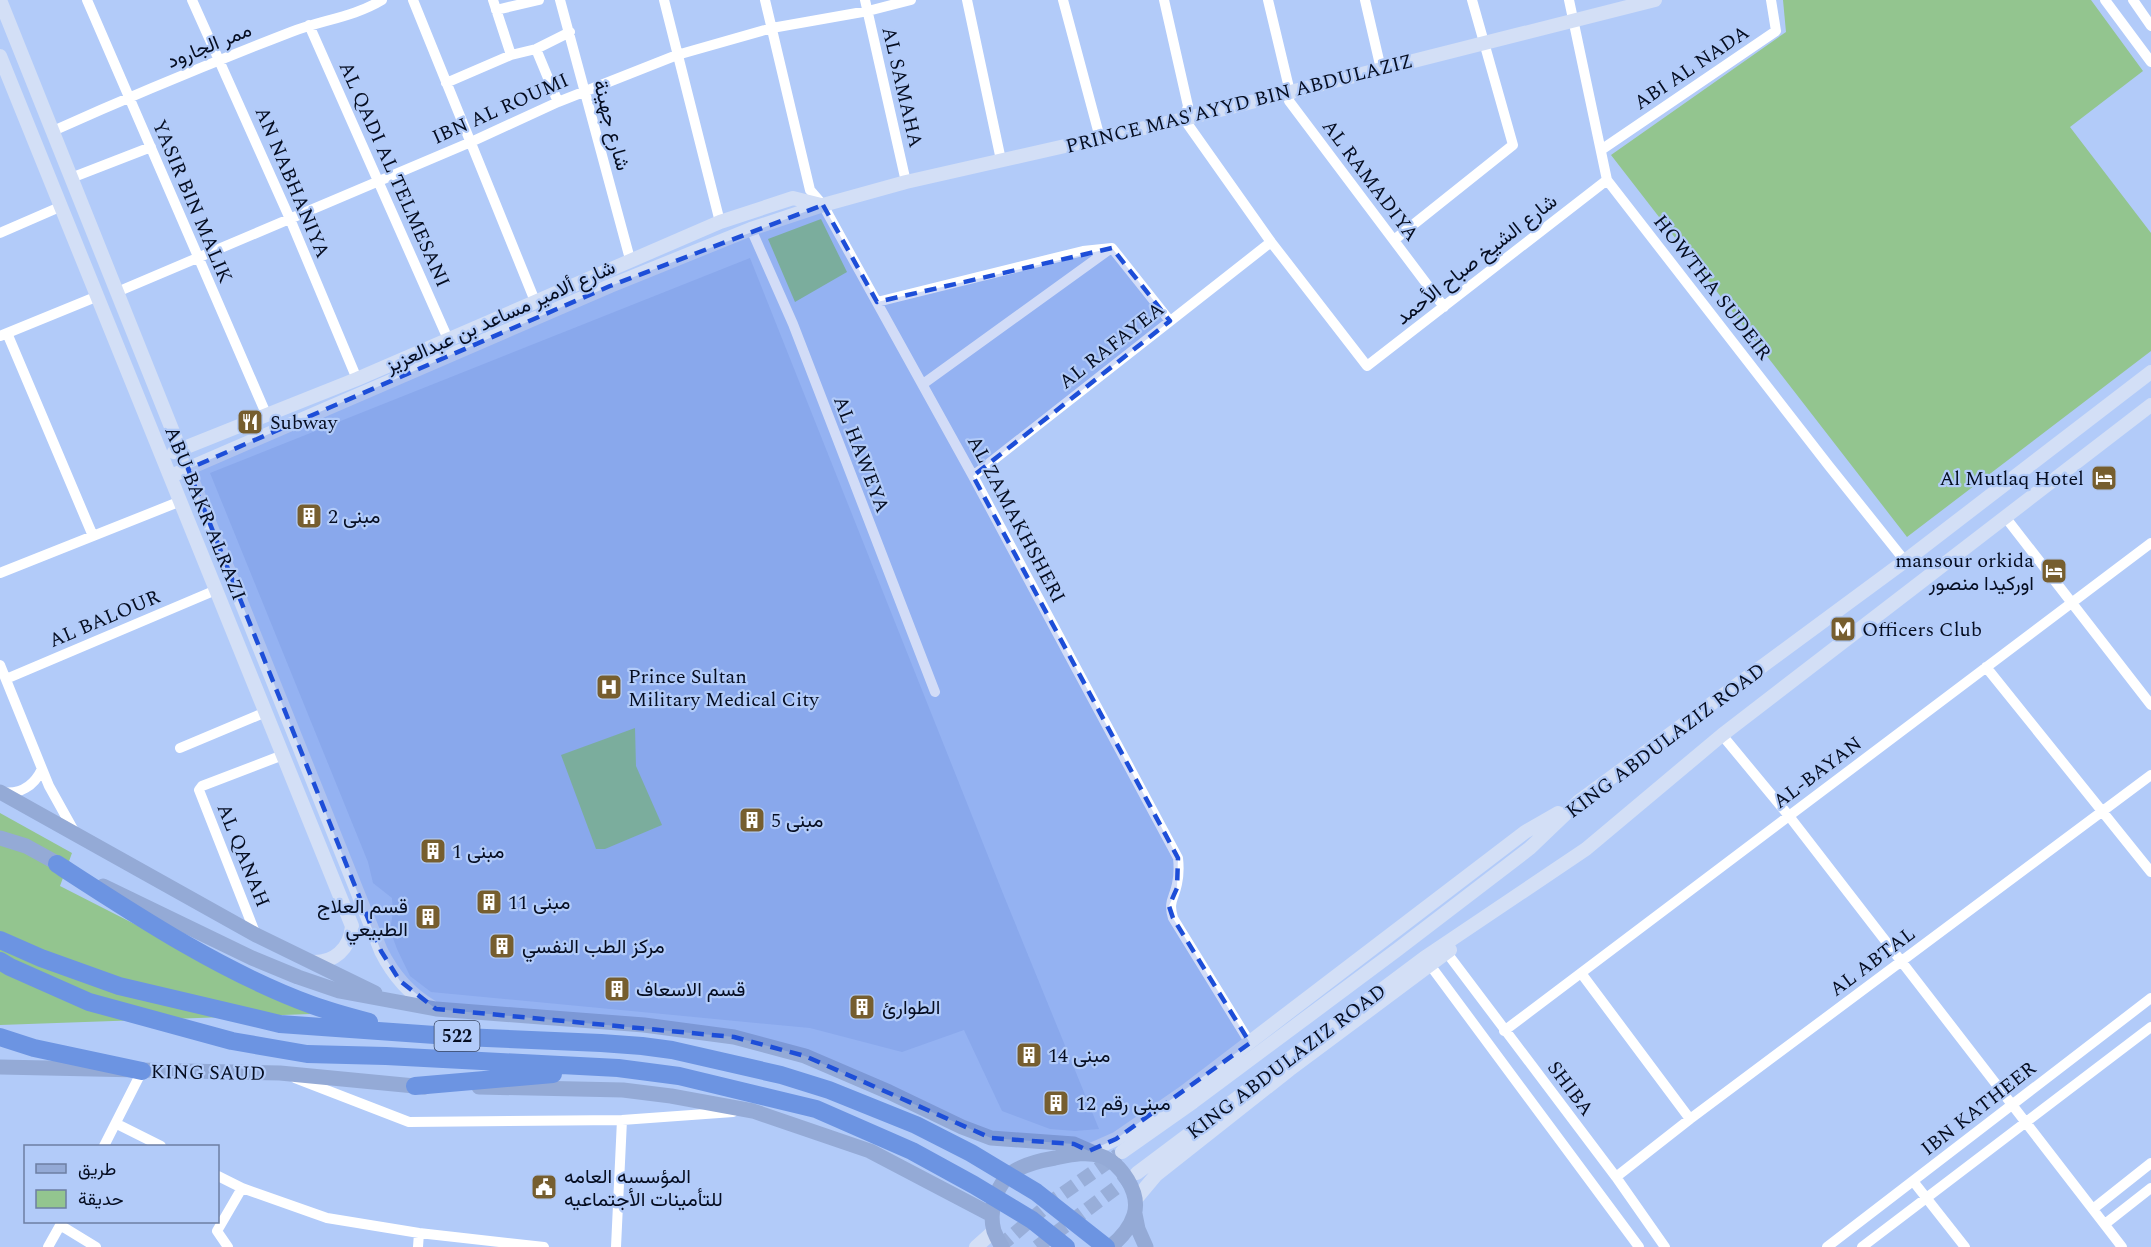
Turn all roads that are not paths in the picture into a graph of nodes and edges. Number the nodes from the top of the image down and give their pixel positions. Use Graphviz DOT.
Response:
graph roads {
  1 [pos="0,0"];
  2 [pos="87,0"];
  3 [pos="192,0"];
  4 [pos="382,0"];
  5 [pos="413,0"];
  6 [pos="539,0"];
  7 [pos="560,0"];
  8 [pos="663,0"];
  9 [pos="765,0"];
  10 [pos="911,0"];
  11 [pos="967,0"];
  12 [pos="1063,0"];
  13 [pos="1164,0"];
  14 [pos="1268,0"];
  15 [pos="1365,0"];
  16 [pos="1472,0"];
  17 [pos="1569,0"];
  18 [pos="1656,0"];
  19 [pos="1771,0"];
  20 [pos="2105,0"];
  21 [pos="2133,0"];
  22 [pos="495,5"];
  23 [pos="867,5"];
  24 [pos="1574,20"];
  25 [pos="309,25"];
  26 [pos="2151,26"];
  27 [pos="772,28"];
  28 [pos="570,32"];
  29 [pos="1483,44"];
  30 [pos="536,49"];
  31 [pos="511,55"];
  32 [pos="677,55"];
  33 [pos="0,57"];
  34 [pos="220,60"];
  35 [pos="2151,62"];
  36 [pos="1381,69"];
  37 [pos="446,83"];
  38 [pos="584,91"];
  39 [pos="1290,92"];
  40 [pos="129,97"];
  41 [pos="558,102"];
  42 [pos="1184,119"];
  43 [pos="52,131"];
  44 [pos="1100,138"];
  45 [pos="471,142"];
  46 [pos="151,147"];
  47 [pos="1601,150"];
  48 [pos="1001,160"];
  49 [pos="71,178"];
  50 [pos="1607,180"];
  51 [pos="379,181"];
  52 [pos="906,182"];
  53 [pos="823,205"];
  54 [pos="62,206"];
  55 [pos="290,219"];
  56 [pos="720,222"];
  57 [pos="751,229"];
  58 [pos="0,233"];
  59 [pos="1394,240"];
  60 [pos="1271,242"];
  61 [pos="1112,248"];
  62 [pos="198,257"];
  63 [pos="630,259"];
  64 [pos="567,288"];
  65 [pos="117,292"];
  66 [pos="98,296"];
  67 [pos="535,301"];
  68 [pos="574,302"];
  69 [pos="877,302"];
  70 [pos="1444,307"];
  71 [pos="1170,321"];
  72 [pos="4,334"];
  73 [pos="448,339"];
  74 [pos="2151,372"];
  75 [pos="357,379"];
  76 [pos="923,384"];
  77 [pos="2151,405"];
  78 [pos="267,416"];
  79 [pos="181,449"];
  80 [pos="163,456"];
  81 [pos="188,469"];
  82 [pos="171,476"];
  83 [pos="973,476"];
  84 [pos="181,501"];
  85 [pos="2006,518"];
  86 [pos="93,536"];
  87 [pos="2151,543"];
  88 [pos="1905,561"];
  89 [pos="0,573"];
  90 [pos="216,590"];
  91 [pos="2072,602"];
  92 [pos="0,665"];
  93 [pos="1986,668"];
  94 [pos="6,679"];
  95 [pos="935,692"];
  96 [pos="2151,705"];
  97 [pos="266,712"];
  98 [pos="1722,735"];
  99 [pos="180,748"];
  100 [pos="283,755"];
  101 [pos="42,769"];
  102 [pos="2151,775"];
  103 [pos="0,792"];
  104 [pos="1578,802"];
  105 [pos="2102,812"];
  106 [pos="1789,816"];
  107 [pos="75,833"];
  108 [pos="0,838"];
  109 [pos="1586,849"];
  110 [pos="57,864"];
  111 [pos="2151,872"];
  112 [pos="256,935"];
  113 [pos="0,939"];
  114 [pos="1447,953"];
  115 [pos="0,961"];
  116 [pos="312,962"];
  117 [pos="1901,962"];
  118 [pos="1430,965"];
  119 [pos="1581,973"];
  120 [pos="2151,998"];
  121 [pos="397,1002"];
  122 [pos="436,1009"];
  123 [pos="2151,1027"];
  124 [pos="1504,1031"];
  125 [pos="403,1032"];
  126 [pos="0,1037"];
  127 [pos="1250,1043"];
  128 [pos="0,1067"];
  129 [pos="618,1068"];
  130 [pos="142,1071"];
  131 [pos="280,1072"];
  132 [pos="415,1086"];
  133 [pos="889,1092"];
  134 [pos="2013,1104"];
  135 [pos="753,1111"];
  136 [pos="1690,1119"];
  137 [pos="622,1120"];
  138 [pos="2027,1123"];
  139 [pos="117,1124"];
  140 [pos="105,1145"];
  141 [pos="159,1145"];
  142 [pos="1122,1152"];
  143 [pos="1090,1154"];
  144 [pos="2151,1163"];
  145 [pos="901,1167"];
  146 [pos="1137,1173"];
  147 [pos="219,1176"];
  148 [pos="1616,1177"];
  149 [pos="1913,1181"];
  150 [pos="242,1188"];
  151 [pos="2151,1188"];
  152 [pos="1926,1197"];
  153 [pos="1135,1207"];
  154 [pos="2093,1209"];
  155 [pos="61,1223"];
  156 [pos="993,1223"];
  157 [pos="2105,1224"];
  158 [pos="419,1233"];
  159 [pos="48,1247"];
  160 [pos="96,1247"];
  161 [pos="228,1247"];
  162 [pos="418,1247"];
  163 [pos="544,1247"];
  164 [pos="616,1247"];
  165 [pos="976,1247"];
  166 [pos="1002,1247"];
  167 [pos="1066,1247"];
  168 [pos="1108,1247"];
  169 [pos="1146,1247"];
  170 [pos="1639,1247"];
  171 [pos="1665,1247"];
  172 [pos="1827,1247"];
  173 [pos="1862,1247"];
  174 [pos="1965,1247"];
  175 [pos="2122,1247"];
  1 -- 43 [label="street, ABU BAKR ALRAZI"];
  2 -- 40 [label="street, YASIR BIN MALIK"];
  3 -- 34 [label="street, AN NABHANIYA"];
  4 -- 25 [label="street, ممر الجارود"];
  5 -- 37 [label="street"];
  6 -- 22 [label="street"];
  7 -- 28 [label="street, شارع جهينة"];
  8 -- 32 [label="street"];
  9 -- 27 [label="street, AL ZAMAKHSHERI"];
  10 -- 23 [label="street, IBN AL ROUMI"];
  11 -- 48 [label="street"];
  12 -- 44 [label="street"];
  13 -- 42 [label="street"];
  14 -- 39 [label="street, AL RAMADIYA"];
  15 -- 36 [label="street"];
  16 -- 29 [label="street"];
  17 -- 24 [label="street, HOWTHA SUDEIR"];
  18 -- 24 [label="street, PRINCE MAS'AYYD BIN ABDULAZIZ"];
  19 -- 47 [label="street, ABI AL NADA"];
  20 -- 35 [label="street"];
  21 -- 26 [label="street"];
  22 -- 31 [label="street"];
  23 -- 27 [label="street, IBN AL ROUMI"];
  23 -- 52 [label="street, AL SAMAHA"];
  24 -- 29 [label="street, PRINCE MAS'AYYD BIN ABDULAZIZ"];
  24 -- 47 [label="street, HOWTHA SUDEIR"];
  25 -- 34 [label="street, ممر الجارود"];
  25 -- 51 [label="street, AL QADI AL TELMESANI"];
  27 -- 32 [label="street, IBN AL ROUMI"];
  27 -- 53 [label="street, AL ZAMAKHSHERI"];
  28 -- 30 [label="street"];
  28 -- 38 [label="street, شارع جهينة"];
  29 -- 36 [label="street, PRINCE MAS'AYYD BIN ABDULAZIZ"];
  29 -- 59 [label="street"];
  30 -- 31 [label="street"];
  30 -- 41 [label="street"];
  31 -- 37 [label="street"];
  32 -- 38 [label="street, IBN AL ROUMI"];
  32 -- 56 [label="street"];
  33 -- 54 [label="street, ABU BAKR ALRAZI"];
  34 -- 40 [label="street, ممر الجارود"];
  34 -- 55 [label="street, AN NABHANIYA"];
  36 -- 39 [label="street, PRINCE MAS'AYYD BIN ABDULAZIZ"];
  37 -- 45 [label="street"];
  38 -- 41 [label="street, IBN AL ROUMI"];
  38 -- 63 [label="street, شارع جهينة"];
  39 -- 42 [label="street, PRINCE MAS'AYYD BIN ABDULAZIZ"];
  39 -- 59 [label="street, AL RAMADIYA"];
  40 -- 43 [label="street, ممر الجارود"];
  40 -- 46 [label="street, YASIR BIN MALIK"];
  41 -- 45 [label="street, IBN AL ROUMI"];
  42 -- 44 [label="street, PRINCE MAS'AYYD BIN ABDULAZIZ"];
  42 -- 60 [label="street"];
  43 -- 49 [label="street, ABU BAKR ALRAZI"];
  44 -- 48 [label="street, PRINCE MAS'AYYD BIN ABDULAZIZ"];
  45 -- 51 [label="street, IBN AL ROUMI"];
  45 -- 67 [label="street"];
  46 -- 49 [label="street"];
  46 -- 62 [label="street, YASIR BIN MALIK"];
  47 -- 50 [label="street, HOWTHA SUDEIR"];
  48 -- 52 [label="street, PRINCE MAS'AYYD BIN ABDULAZIZ"];
  49 -- 65 [label="street, ABU BAKR ALRAZI"];
  50 -- 70 [label="street, شارع الشيخ صباح الأحمد"];
  50 -- 88 [label="street, HOWTHA SUDEIR"];
  51 -- 55 [label="street, IBN AL ROUMI"];
  51 -- 73 [label="street, AL QADI AL TELMESANI"];
  52 -- 53 [label="street, PRINCE MAS'AYYD BIN ABDULAZIZ"];
  53 -- 56 [label="street, شارع ألامير مساعد بن عبدالعزيز"];
  53 -- 57 [label="street, PRINCE MAS'AYYD BIN ABDULAZIZ"];
  53 -- 69 [label="street, AL ZAMAKHSHERI"];
  54 -- 58 [label="street"];
  54 -- 66 [label="street, ABU BAKR ALRAZI"];
  55 -- 62 [label="street, IBN AL ROUMI"];
  55 -- 75 [label="street, AN NABHANIYA"];
  56 -- 63 [label="street, شارع ألامير مساعد بن عبدالعزيز"];
  57 -- 68 [label="street, PRINCE MAS'AYYD BIN ABDULAZIZ"];
  57 -- 95 [label="street, AL HAWEYA"];
  59 -- 70 [label="street, AL RAMADIYA"];
  60 -- 70 [label="street, شارع الشيخ صباح الأحمد"];
  60 -- 71 [label="street, AL RAFAYEA"];
  61 -- 69 [label="street"];
  61 -- 71 [label="street"];
  61 -- 76 [label="street"];
  62 -- 65 [label="street, IBN AL ROUMI"];
  62 -- 78 [label="street, YASIR BIN MALIK"];
  63 -- 64 [label="street, شارع ألامير مساعد بن عبدالعزيز"];
  64 -- 67 [label="street, شارع ألامير مساعد بن عبدالعزيز"];
  64 -- 68 [label="street"];
  65 -- 79 [label="street, ABU BAKR ALRAZI"];
  66 -- 72 [label="street"];
  66 -- 80 [label="street, ABU BAKR ALRAZI"];
  67 -- 73 [label="street, شارع ألامير مساعد بن عبدالعزيز"];
  68 -- 81 [label="street, PRINCE MAS'AYYD BIN ABDULAZIZ"];
  69 -- 76 [label="street, AL ZAMAKHSHERI"];
  71 -- 83 [label="street, AL RAFAYEA"];
  72 -- 86 [label="street"];
  73 -- 75 [label="street, شارع ألامير مساعد بن عبدالعزيز"];
  74 -- 88 [label="street, KING ABDULAZIZ ROAD"];
  75 -- 78 [label="street, شارع ألامير مساعد بن عبدالعزيز"];
  76 -- 83 [label="street, AL ZAMAKHSHERI"];
  77 -- 85 [label="street, KING ABDULAZIZ ROAD"];
  78 -- 79 [label="street, شارع ألامير مساعد بن عبدالعزيز"];
  79 -- 80 [label="street, شارع ألامير مساعد بن عبدالعزيز"];
  79 -- 81 [label="street, ABU BAKR ALRAZI"];
  80 -- 82 [label="street, ABU BAKR ALRAZI"];
  81 -- 82 [label="street"];
  81 -- 122 [label="street, ABU BAKR ALRAZI"];
  82 -- 84 [label="street, ABU BAKR ALRAZI"];
  83 -- 127 [label="street, AL ZAMAKHSHERI"];
  84 -- 86 [label="street"];
  84 -- 90 [label="street, ABU BAKR ALRAZI"];
  85 -- 91 [label="street"];
  85 -- 98 [label="street, KING ABDULAZIZ ROAD"];
  86 -- 89 [label="street"];
  87 -- 91 [label="street, AL-BAYAN"];
  88 -- 104 [label="street, KING ABDULAZIZ ROAD"];
  90 -- 94 [label="street, AL BALOUR"];
  90 -- 97 [label="street, ABU BAKR ALRAZI"];
  91 -- 93 [label="street, AL-BAYAN"];
  91 -- 96 [label="street"];
  92 -- 94 [label="street"];
  93 -- 105 [label="street"];
  93 -- 106 [label="street, AL-BAYAN"];
  94 -- 101 [label="street"];
  97 -- 99 [label="street"];
  97 -- 100 [label="street, ABU BAKR ALRAZI"];
  98 -- 106 [label="street"];
  98 -- 109 [label="street, KING ABDULAZIZ ROAD"];
  100 -- 112 [label="street, AL QANAH"];
  100 -- 116 [label="street, ABU BAKR ALRAZI"];
  101 -- 103 [label="street"];
  101 -- 107 [label="street"];
  102 -- 105 [label="street, AL ABTAL"];
  103 -- 107 [label="main road"];
  104 -- 127 [label="street"];
  104 -- 142 [label="street, KING ABDULAZIZ ROAD"];
  105 -- 111 [label="street"];
  105 -- 117 [label="street, AL ABTAL"];
  106 -- 117 [label="street"];
  106 -- 119 [label="street, AL-BAYAN"];
  107 -- 112 [label="main road"];
  108 -- 110 [label="main road"];
  109 -- 114 [label="street"];
  109 -- 146 [label="street, KING ABDULAZIZ ROAD"];
  110 -- 121 [label="main road"];
  110 -- 125 [label="highway"];
  112 -- 116 [label="main road"];
  113 -- 125 [label="highway, 522"];
  114 -- 118 [label="street"];
  114 -- 124 [label="street, SHIBA"];
  115 -- 129 [label="highway, 522"];
  116 -- 121 [label="main road"];
  117 -- 134 [label="street"];
  117 -- 136 [label="street, AL ABTAL"];
  118 -- 153 [label="street"];
  118 -- 170 [label="street, SHIBA"];
  119 -- 124 [label="street, AL-BAYAN"];
  119 -- 136 [label="street"];
  120 -- 134 [label="street, IBN KATHEER"];
  121 -- 122 [label="main road"];
  122 -- 133 [label="main road"];
  123 -- 138 [label="street, IBN KATHEER"];
  124 -- 148 [label="street, SHIBA"];
  125 -- 168 [label="highway, 522"];
  126 -- 130 [label="highway"];
  127 -- 143 [label="street"];
  128 -- 130 [label="main road, KING SAUD"];
  129 -- 132 [label="highway"];
  129 -- 167 [label="highway"];
  130 -- 131 [label="main road, KING SAUD"];
  130 -- 139 [label="street"];
  131 -- 132 [label="main road, KING SAUD"];
  131 -- 137 [label="street"];
  132 -- 135 [label="main road, KING SAUD"];
  133 -- 143 [label="main road"];
  133 -- 145 [label="main road"];
  134 -- 138 [label="street"];
  134 -- 149 [label="street, IBN KATHEER"];
  135 -- 137 [label="street"];
  135 -- 145 [label="main road, KING SAUD"];
  136 -- 148 [label="street, AL ABTAL"];
  137 -- 164 [label="street"];
  138 -- 152 [label="street, IBN KATHEER"];
  138 -- 154 [label="street"];
  139 -- 140 [label="street"];
  139 -- 141 [label="street"];
  143 -- 153 [label="main road"];
  143 -- 156 [label="main road"];
  144 -- 154 [label="street"];
  145 -- 156 [label="main road, KING SAUD"];
  147 -- 150 [label="street"];
  148 -- 171 [label="street, SHIBA"];
  149 -- 152 [label="street"];
  149 -- 172 [label="street, IBN KATHEER"];
  150 -- 158 [label="street"];
  150 -- 161 [label="street"];
  151 -- 157 [label="street"];
  152 -- 173 [label="street, IBN KATHEER"];
  152 -- 174 [label="street"];
  153 -- 168 [label="main road"];
  153 -- 169 [label="main road"];
  154 -- 157 [label="street"];
  155 -- 159 [label="street"];
  155 -- 160 [label="street"];
  156 -- 165 [label="street"];
  156 -- 166 [label="main road"];
  157 -- 175 [label="street"];
  158 -- 162 [label="street"];
  158 -- 163 [label="street"];
}
